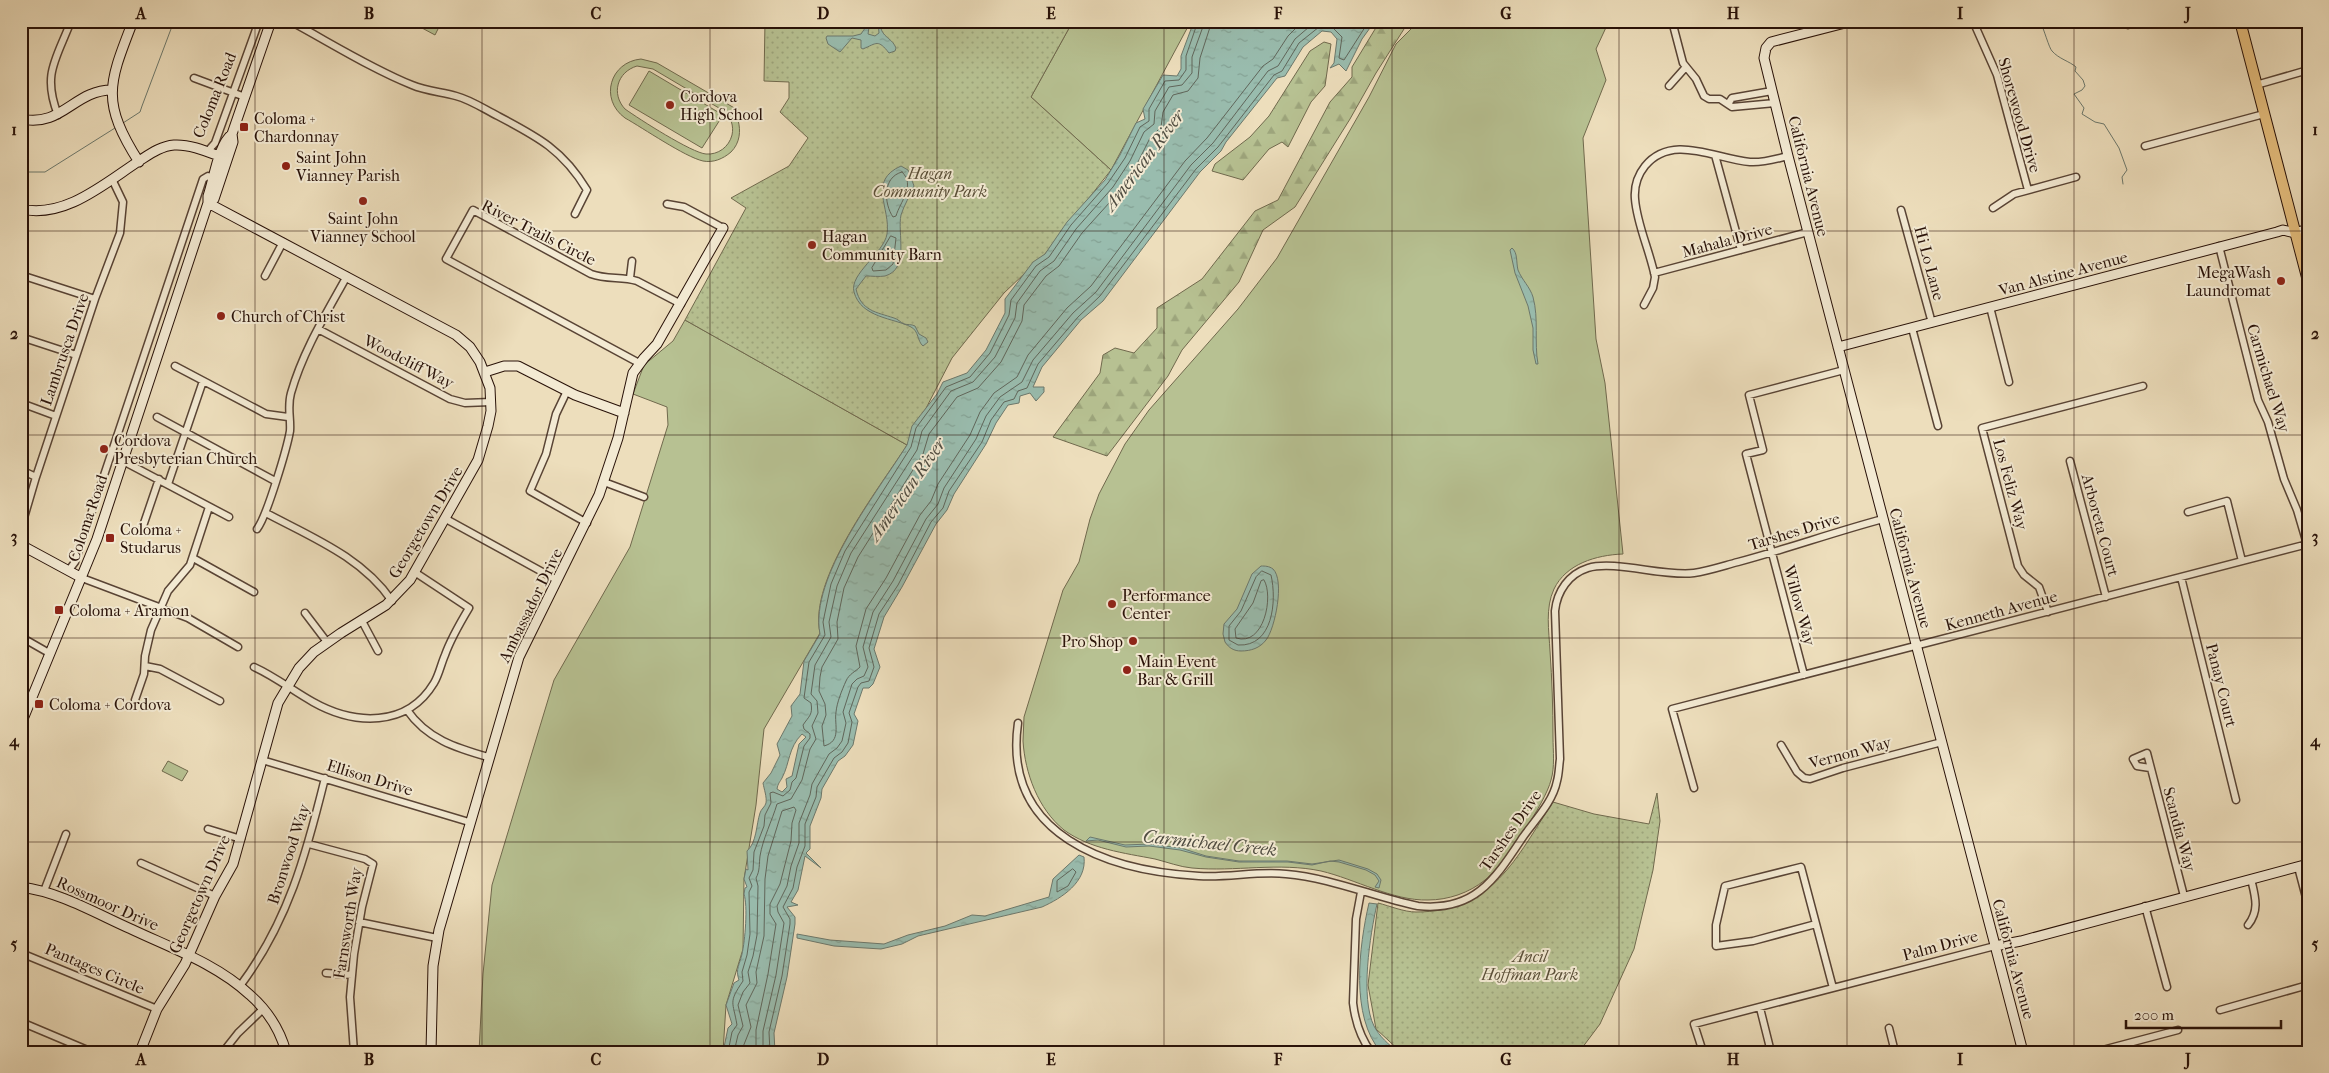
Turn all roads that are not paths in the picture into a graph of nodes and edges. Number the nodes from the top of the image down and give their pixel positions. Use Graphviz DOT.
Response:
graph roads {
  1 [pos="71,21"];
  2 [pos="133,21"];
  3 [pos="245,21"];
  4 [pos="271,21"];
  5 [pos="290,21"];
  6 [pos="1672,21"];
  7 [pos="1853,21"];
  8 [pos="1973,21"];
  9 [pos="2240,21"];
  10 [pos="258,24"];
  11 [pos="1685,68"];
  12 [pos="2308,70"];
  13 [pos="194,78"];
  14 [pos="2256,85"];
  15 [pos="1668,86"];
  16 [pos="112,90"];
  17 [pos="1772,91"];
  18 [pos="234,93"];
  19 [pos="246,97"];
  20 [pos="1775,103"];
  21 [pos="1728,104"];
  22 [pos="2264,114"];
  23 [pos="58,115"];
  24 [pos="21,120"];
  25 [pos="232,134"];
  26 [pos="232,144"];
  27 [pos="2145,146"];
  28 [pos="207,152"];
  29 [pos="1715,155"];
  30 [pos="219,156"];
  31 [pos="1788,156"];
  32 [pos="138,162"];
  33 [pos="214,178"];
  34 [pos="2076,178"];
  35 [pos="112,179"];
  36 [pos="2028,190"];
  37 [pos="208,203"];
  38 [pos="668,204"];
  39 [pos="1992,208"];
  40 [pos="21,209"];
  41 [pos="1901,210"];
  42 [pos="575,214"];
  43 [pos="723,228"];
  44 [pos="2308,229"];
  45 [pos="1808,232"];
  46 [pos="2295,232"];
  47 [pos="284,242"];
  48 [pos="2219,246"];
  49 [pos="1740,250"];
  50 [pos="632,261"];
  51 [pos="1654,274"];
  52 [pos="21,276"];
  53 [pos="265,276"];
  54 [pos="347,276"];
  55 [pos="630,278"];
  56 [pos="2308,281"];
  57 [pos="95,299"];
  58 [pos="681,304"];
  59 [pos="1644,306"];
  60 [pos="1990,307"];
  61 [pos="1932,322"];
  62 [pos="1912,328"];
  63 [pos="318,330"];
  64 [pos="21,337"];
  65 [pos="1838,347"];
  66 [pos="76,356"];
  67 [pos="639,363"];
  68 [pos="175,366"];
  69 [pos="1844,370"];
  70 [pos="485,372"];
  71 [pos="203,381"];
  72 [pos="2009,382"];
  73 [pos="2143,386"];
  74 [pos="567,391"];
  75 [pos="491,402"];
  76 [pos="21,403"];
  77 [pos="624,412"];
  78 [pos="56,416"];
  79 [pos="158,417"];
  80 [pos="288,417"];
  81 [pos="1938,426"];
  82 [pos="186,433"];
  83 [pos="123,461"];
  84 [pos="2070,461"];
  85 [pos="21,470"];
  86 [pos="36,478"];
  87 [pos="159,479"];
  88 [pos="275,481"];
  89 [pos="604,482"];
  90 [pos="168,484"];
  91 [pos="644,496"];
  92 [pos="209,507"];
  93 [pos="2188,512"];
  94 [pos="266,514"];
  95 [pos="229,517"];
  96 [pos="446,519"];
  97 [pos="1883,519"];
  98 [pos="587,522"];
  99 [pos="21,528"];
  100 [pos="257,528"];
  101 [pos="141,532"];
  102 [pos="2307,544"];
  103 [pos="21,545"];
  104 [pos="1772,553"];
  105 [pos="193,558"];
  106 [pos="2242,561"];
  107 [pos="69,570"];
  108 [pos="416,573"];
  109 [pos="2180,577"];
  110 [pos="82,578"];
  111 [pos="557,580"];
  112 [pos="254,592"];
  113 [pos="2106,597"];
  114 [pos="392,600"];
  115 [pos="161,607"];
  116 [pos="2048,612"];
  117 [pos="305,613"];
  118 [pos="362,621"];
  119 [pos="21,637"];
  120 [pos="327,642"];
  121 [pos="1916,646"];
  122 [pos="238,647"];
  123 [pos="378,652"];
  124 [pos="49,653"];
  125 [pos="145,666"];
  126 [pos="254,667"];
  127 [pos="1804,675"];
  128 [pos="289,687"];
  129 [pos="135,700"];
  130 [pos="220,701"];
  131 [pos="407,710"];
  132 [pos="1018,723"];
  133 [pos="21,724"];
  134 [pos="1942,742"];
  135 [pos="1781,745"];
  136 [pos="488,758"];
  137 [pos="262,760"];
  138 [pos="2150,768"];
  139 [pos="325,778"];
  140 [pos="1694,788"];
  141 [pos="2236,800"];
  142 [pos="469,822"];
  143 [pos="208,829"];
  144 [pos="66,834"];
  145 [pos="241,839"];
  146 [pos="309,844"];
  147 [pos="141,863"];
  148 [pos="2308,864"];
  149 [pos="2298,867"];
  150 [pos="2251,879"];
  151 [pos="21,887"];
  152 [pos="44,891"];
  153 [pos="1361,892"];
  154 [pos="215,896"];
  155 [pos="2184,896"];
  156 [pos="2308,905"];
  157 [pos="2145,906"];
  158 [pos="359,922"];
  159 [pos="1816,924"];
  160 [pos="2248,924"];
  161 [pos="437,938"];
  162 [pos="1995,946"];
  163 [pos="21,953"];
  164 [pos="188,956"];
  165 [pos="326,973"];
  166 [pos="352,975"];
  167 [pos="240,986"];
  168 [pos="2308,986"];
  169 [pos="2167,987"];
  170 [pos="1833,988"];
  171 [pos="1760,1008"];
  172 [pos="157,1009"];
  173 [pos="263,1009"];
  174 [pos="2220,1010"];
  175 [pos="21,1022"];
  176 [pos="1888,1028"];
  177 [pos="2178,1030"];
  178 [pos="92,1052"];
  179 [pos="140,1052"];
  180 [pos="223,1052"];
  181 [pos="286,1052"];
  182 [pos="354,1052"];
  183 [pos="431,1052"];
  184 [pos="1371,1052"];
  185 [pos="1703,1052"];
  186 [pos="1771,1052"];
  187 [pos="1895,1052"];
  188 [pos="2023,1052"];
  189 [pos="2095,1052"];
  1 -- 23 [label="street"];
  2 -- 16 [label="street"];
  3 -- 10 [label="street"];
  4 -- 19 [label="street, Coloma Road"];
  5 -- 42 [label="street"];
  6 -- 11 [label="street"];
  7 -- 17 [label="street, California Avenue"];
  8 -- 36 [label="street, Shorewood Drive"];
  9 -- 14 [label="main road"];
  10 -- 18 [label="street, Coloma Road"];
  11 -- 15 [label="street"];
  11 -- 21 [label="street"];
  12 -- 14 [label="street"];
  13 -- 18 [label="street"];
  14 -- 22 [label="main road"];
  16 -- 23 [label="street"];
  16 -- 32 [label="street"];
  17 -- 20 [label="street, California Avenue"];
  17 -- 21 [label="street"];
  18 -- 19 [label="street"];
  18 -- 28 [label="street, Coloma Road"];
  19 -- 25 [label="street, Coloma Road"];
  20 -- 21 [label="street"];
  20 -- 31 [label="street, California Avenue"];
  22 -- 27 [label="street"];
  22 -- 46 [label="main road"];
  23 -- 24 [label="street"];
  25 -- 26 [label="street, Coloma Road"];
  25 -- 30 [label="street, Coloma Road"];
  26 -- 30 [label="street"];
  26 -- 37 [label="street, Coloma Road"];
  28 -- 30 [label="street"];
  28 -- 32 [label="street"];
  29 -- 31 [label="street"];
  29 -- 49 [label="street"];
  29 -- 51 [label="street"];
  30 -- 33 [label="street, Coloma Road"];
  31 -- 45 [label="street, California Avenue"];
  32 -- 35 [label="street"];
  33 -- 37 [label="street, Coloma Road"];
  33 -- 107 [label="street, Coloma Road"];
  34 -- 36 [label="street"];
  35 -- 40 [label="street"];
  35 -- 57 [label="street, Lambrusca Drive"];
  36 -- 39 [label="street"];
  37 -- 47 [label="street, Georgetown Drive"];
  37 -- 83 [label="street, Coloma Road"];
  38 -- 43 [label="street"];
  41 -- 61 [label="street, Hi Lo Lane"];
  43 -- 58 [label="street, Ambassador Drive"];
  44 -- 46 [label="street, Van Alstine Avenue"];
  45 -- 49 [label="street, Mahala Drive"];
  45 -- 65 [label="street, California Avenue"];
  46 -- 48 [label="street, Van Alstine Avenue"];
  46 -- 56 [label="main road"];
  47 -- 53 [label="street"];
  47 -- 54 [label="street, Georgetown Drive"];
  48 -- 60 [label="street, Van Alstine Avenue"];
  48 -- 102 [label="street, Carmichael Way"];
  49 -- 51 [label="street, Mahala Drive"];
  50 -- 55 [label="street"];
  51 -- 59 [label="street"];
  52 -- 57 [label="street"];
  54 -- 63 [label="street"];
  54 -- 70 [label="street, Georgetown Drive"];
  55 -- 58 [label="street, River Trails Circle"];
  55 -- 67 [label="street, River Trails Circle"];
  57 -- 66 [label="street, Lambrusca Drive"];
  58 -- 67 [label="street, Ambassador Drive"];
  60 -- 61 [label="street, Van Alstine Avenue"];
  60 -- 72 [label="street"];
  61 -- 62 [label="street, Van Alstine Avenue"];
  62 -- 65 [label="street, Van Alstine Avenue"];
  62 -- 81 [label="street"];
  63 -- 75 [label="street, Woodcliff Way"];
  63 -- 80 [label="street"];
  64 -- 66 [label="street"];
  65 -- 69 [label="street, California Avenue"];
  66 -- 78 [label="street, Lambrusca Drive"];
  67 -- 77 [label="street, Ambassador Drive"];
  68 -- 71 [label="street"];
  69 -- 97 [label="street, California Avenue"];
  69 -- 104 [label="street, Willow Way"];
  70 -- 74 [label="street"];
  70 -- 75 [label="street, Georgetown Drive"];
  71 -- 80 [label="street"];
  71 -- 82 [label="street"];
  73 -- 116 [label="street, Los Feliz Way"];
  74 -- 77 [label="street"];
  74 -- 98 [label="street"];
  75 -- 96 [label="street, Georgetown Drive"];
  76 -- 78 [label="street"];
  77 -- 89 [label="street, Ambassador Drive"];
  78 -- 86 [label="street, Lambrusca Drive"];
  79 -- 82 [label="street"];
  80 -- 88 [label="street"];
  82 -- 88 [label="street"];
  82 -- 90 [label="street"];
  83 -- 87 [label="street"];
  83 -- 110 [label="street, Coloma Road"];
  84 -- 113 [label="street, Arboreta Court"];
  85 -- 86 [label="street"];
  86 -- 99 [label="street, Lambrusca Drive"];
  87 -- 90 [label="street"];
  87 -- 101 [label="street"];
  88 -- 94 [label="street"];
  89 -- 91 [label="street"];
  89 -- 98 [label="street, Ambassador Drive"];
  90 -- 92 [label="street"];
  92 -- 95 [label="street"];
  92 -- 105 [label="street"];
  93 -- 106 [label="street"];
  94 -- 100 [label="street"];
  94 -- 114 [label="street"];
  96 -- 108 [label="street, Georgetown Drive"];
  96 -- 111 [label="street"];
  97 -- 104 [label="street, Tarshes Drive"];
  97 -- 121 [label="street, California Avenue"];
  98 -- 111 [label="street, Ambassador Drive"];
  102 -- 106 [label="street, Kenneth Avenue"];
  103 -- 107 [label="street"];
  104 -- 127 [label="street, Willow Way"];
  104 -- 153 [label="street, Tarshes Drive"];
  105 -- 112 [label="street"];
  105 -- 115 [label="street"];
  106 -- 109 [label="street, Kenneth Avenue"];
  107 -- 110 [label="street"];
  108 -- 114 [label="street, Georgetown Drive"];
  108 -- 131 [label="street"];
  109 -- 113 [label="street, Kenneth Avenue"];
  109 -- 141 [label="street, Panay Court"];
  110 -- 115 [label="street"];
  110 -- 124 [label="street, Coloma Road"];
  111 -- 136 [label="street, Ambassador Drive"];
  113 -- 116 [label="street, Kenneth Avenue"];
  114 -- 118 [label="street, Georgetown Drive"];
  115 -- 122 [label="street"];
  115 -- 125 [label="street"];
  116 -- 121 [label="street, Kenneth Avenue"];
  117 -- 120 [label="street"];
  118 -- 120 [label="street, Georgetown Drive"];
  118 -- 123 [label="street"];
  119 -- 124 [label="street"];
  120 -- 128 [label="street, Georgetown Drive"];
  121 -- 127 [label="street, Kenneth Avenue"];
  121 -- 134 [label="street, California Avenue"];
  124 -- 133 [label="street, Coloma Road"];
  125 -- 129 [label="street"];
  125 -- 130 [label="street"];
  126 -- 128 [label="street"];
  127 -- 140 [label="street, Kenneth Avenue"];
  128 -- 131 [label="street"];
  128 -- 137 [label="street, Georgetown Drive"];
  131 -- 136 [label="street"];
  132 -- 153 [label="street, Tarshes Drive"];
  134 -- 135 [label="street, Vernon Way"];
  134 -- 162 [label="street, California Avenue"];
  136 -- 142 [label="street, Ambassador Drive"];
  137 -- 139 [label="street, Ellison Drive"];
  137 -- 145 [label="street, Georgetown Drive"];
  138 -- 155 [label="street, Scandia Way"];
  139 -- 142 [label="street, Ellison Drive"];
  139 -- 146 [label="street, Bronwood Way"];
  142 -- 161 [label="street, Ambassador Drive"];
  143 -- 145 [label="street"];
  144 -- 152 [label="street"];
  145 -- 154 [label="street, Georgetown Drive"];
  146 -- 158 [label="street, Farnsworth Way"];
  146 -- 167 [label="street, Bronwood Way"];
  147 -- 154 [label="street"];
  148 -- 149 [label="street, Palm Drive"];
  149 -- 150 [label="street, Palm Drive"];
  149 -- 156 [label="street"];
  150 -- 155 [label="street, Palm Drive"];
  150 -- 160 [label="street"];
  151 -- 152 [label="street, Rossmoor Drive"];
  152 -- 164 [label="street, Rossmoor Drive"];
  153 -- 184 [label="street"];
  154 -- 164 [label="street, Georgetown Drive"];
  155 -- 157 [label="street, Palm Drive"];
  157 -- 162 [label="street, Palm Drive"];
  157 -- 169 [label="street"];
  158 -- 161 [label="street"];
  158 -- 166 [label="street, Farnsworth Way"];
  159 -- 159 [label="street"];
  159 -- 170 [label="street"];
  161 -- 183 [label="street, Ambassador Drive"];
  162 -- 170 [label="street, Palm Drive"];
  162 -- 188 [label="street, California Avenue"];
  163 -- 172 [label="street, Pantages Circle"];
  164 -- 167 [label="street, Rossmoor Drive"];
  164 -- 172 [label="street, Georgetown Drive"];
  165 -- 166 [label="street"];
  166 -- 182 [label="street, Farnsworth Way"];
  167 -- 173 [label="street, Rossmoor Drive"];
  168 -- 174 [label="street"];
  170 -- 171 [label="street, Palm Drive"];
  171 -- 185 [label="street, Palm Drive"];
  171 -- 186 [label="street"];
  172 -- 179 [label="street, Georgetown Drive"];
  173 -- 180 [label="street"];
  173 -- 181 [label="street, Rossmoor Drive"];
  175 -- 178 [label="street"];
  176 -- 187 [label="street"];
  177 -- 189 [label="street"];
}
